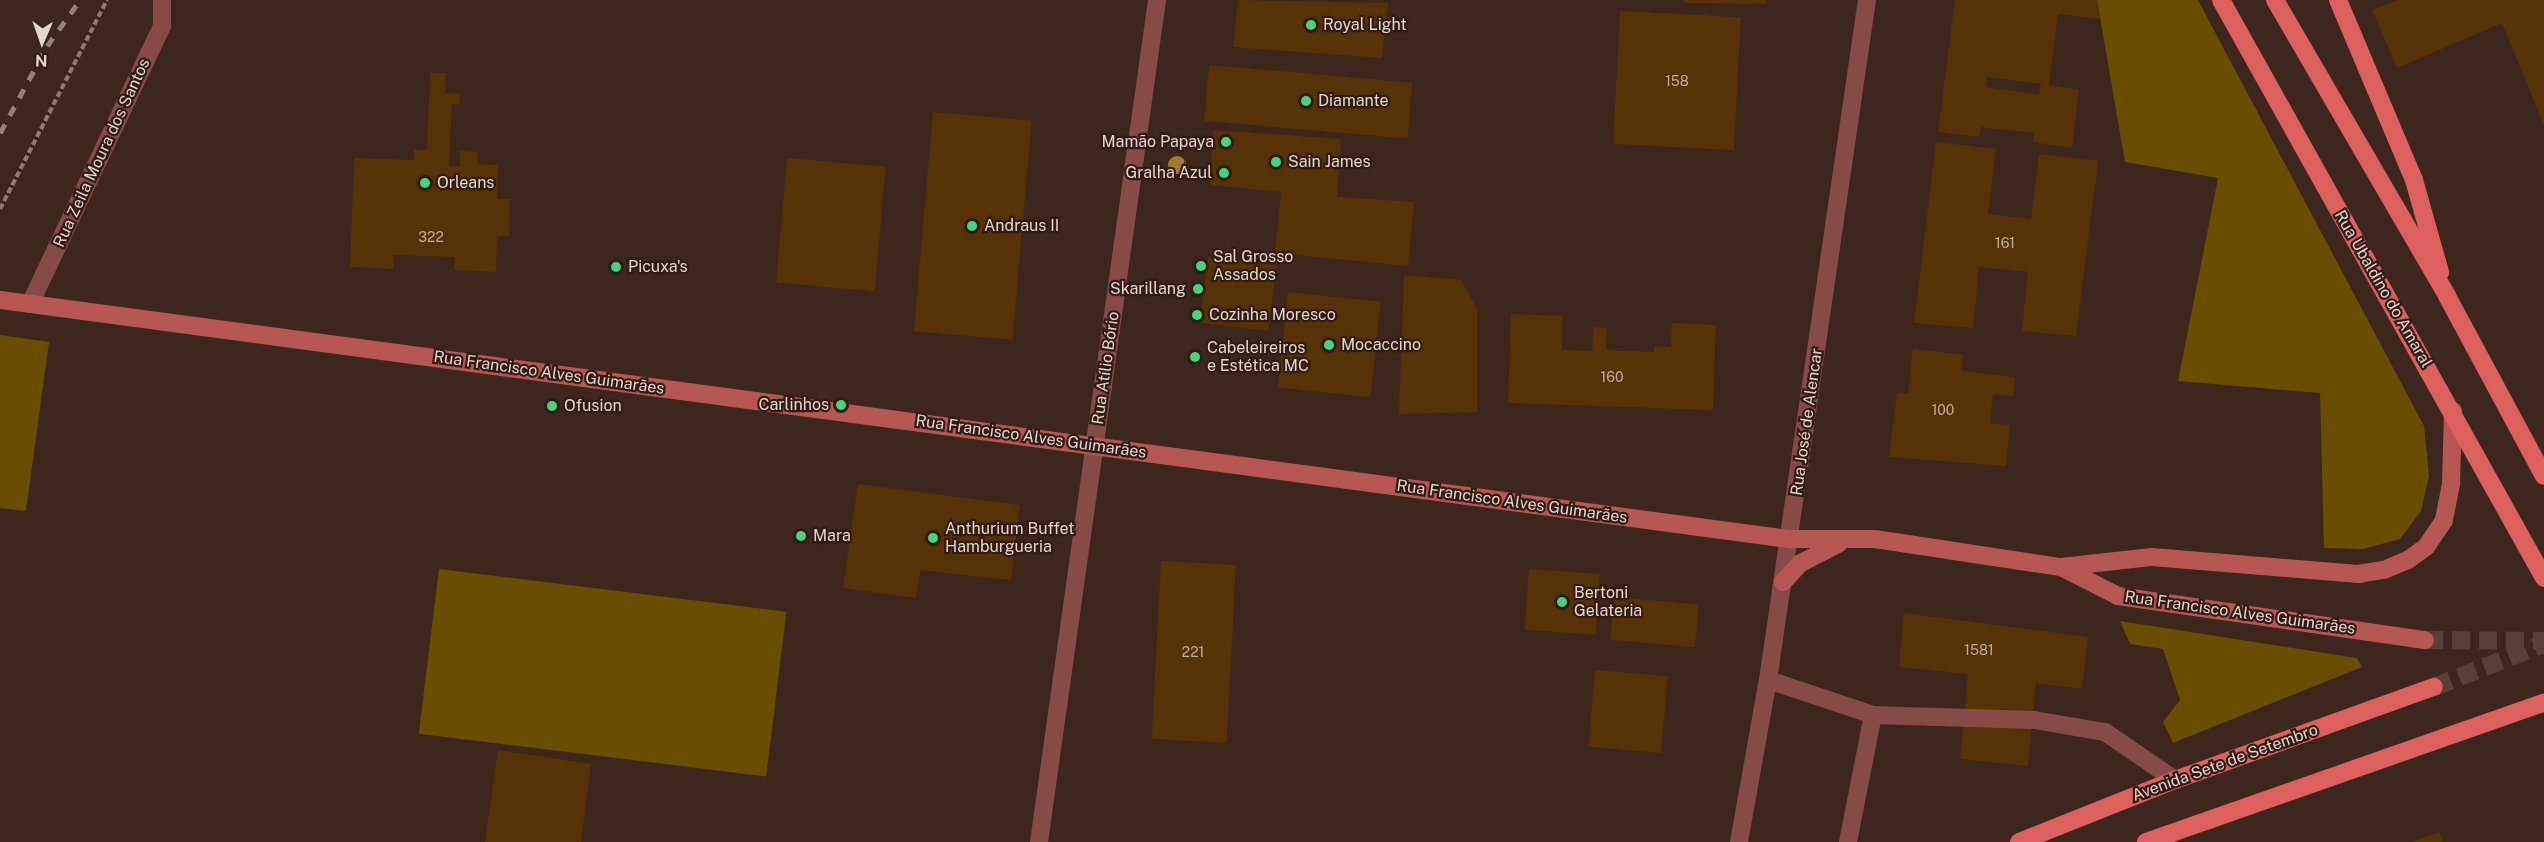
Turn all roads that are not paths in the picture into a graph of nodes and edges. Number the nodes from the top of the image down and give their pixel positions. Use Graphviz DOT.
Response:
graph roads {
  1 [pos="162,0"];
  2 [pos="1157,0"];
  3 [pos="1867,0"];
  4 [pos="2221,0"];
  5 [pos="2275,0"];
  6 [pos="2338,0"];
  7 [pos="2447,296"];
  8 [pos="0,300"];
  9 [pos="30,304"];
  10 [pos="2453,411"];
  11 [pos="1095,446"];
  12 [pos="2544,476"];
  13 [pos="1790,539"];
  14 [pos="1875,539"];
  15 [pos="2061,567"];
  16 [pos="2544,578"];
  17 [pos="1783,582"];
  18 [pos="2425,640"];
  19 [pos="1768,680"];
  20 [pos="2434,687"];
  21 [pos="2544,703"];
  22 [pos="1873,715"];
  23 [pos="2175,780"];
  24 [pos="1039,842"];
  25 [pos="1738,842"];
  26 [pos="1848,842"];
  27 [pos="2019,842"];
  28 [pos="2146,842"];
  1 -- 9 [label="street, Rua Zeila Moura dos Santos"];
  2 -- 11 [label="street, Rua Atílio Bório"];
  3 -- 13 [label="street, Rua José de Alencar"];
  4 -- 10 [label="main road, Rua Ubaldino do Amaral"];
  5 -- 7 [label="main road"];
  6 -- 7 [label="main road"];
  7 -- 12 [label="main road"];
  8 -- 9 [label="street, Rua Francisco Alves Guimarães"];
  9 -- 11 [label="street, Rua Francisco Alves Guimarães"];
  10 -- 15 [label="street, Rua Francisco Alves Guimarães"];
  10 -- 16 [label="main road, Rua Ubaldino do Amaral"];
  11 -- 13 [label="street, Rua Francisco Alves Guimarães"];
  11 -- 24 [label="street, Rua Atílio Bório"];
  13 -- 14 [label="street, Rua Francisco Alves Guimarães"];
  13 -- 17 [label="street, Rua José de Alencar"];
  14 -- 15 [label="street, Rua Francisco Alves Guimarães"];
  14 -- 17 [label="street"];
  15 -- 18 [label="street, Rua Francisco Alves Guimarães"];
  17 -- 19 [label="street, Rua José de Alencar"];
  19 -- 22 [label="street"];
  19 -- 25 [label="street, Rua José de Alencar"];
  20 -- 23 [label="main road, Avenida Sete de Setembro"];
  21 -- 28 [label="main road"];
  22 -- 23 [label="street"];
  22 -- 26 [label="street"];
  23 -- 27 [label="main road, Avenida Sete de Setembro"];
}
